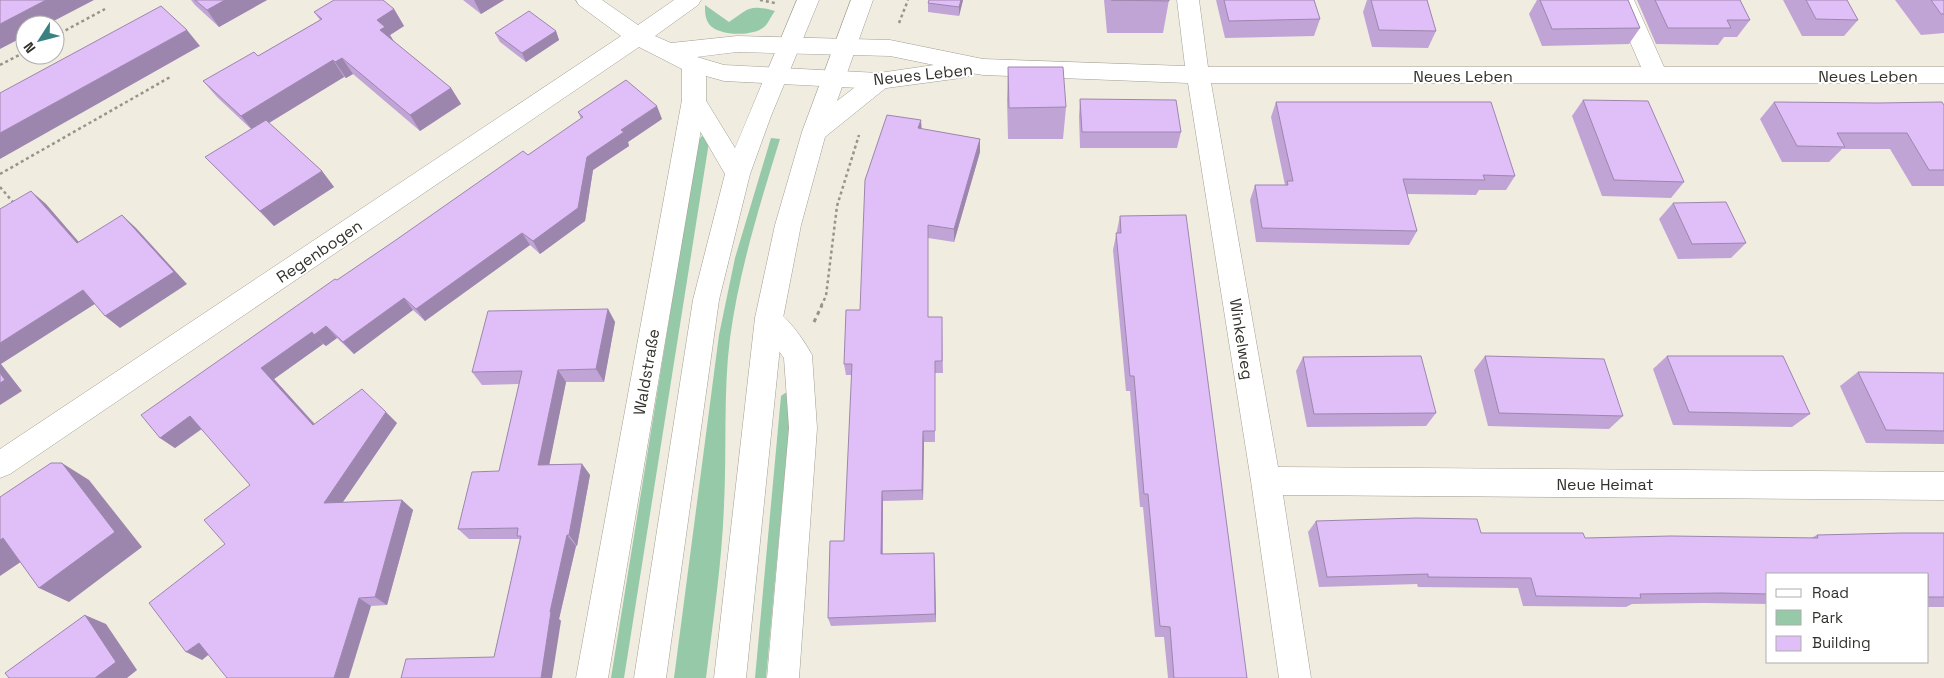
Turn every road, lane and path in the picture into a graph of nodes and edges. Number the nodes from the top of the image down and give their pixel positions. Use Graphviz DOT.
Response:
graph roads {
  1 [pos="587,0"];
  2 [pos="690,0"];
  3 [pos="808,0"];
  4 [pos="862,0"];
  5 [pos="1188,0"];
  6 [pos="1623,0"];
  7 [pos="105,9"];
  8 [pos="65,31"];
  9 [pos="638,36"];
  10 [pos="789,44"];
  11 [pos="845,46"];
  12 [pos="667,52"];
  13 [pos="15,57"];
  14 [pos="0,65"];
  15 [pos="694,65"];
  16 [pos="983,67"];
  17 [pos="776,75"];
  18 [pos="1198,75"];
  19 [pos="1944,75"];
  20 [pos="172,76"];
  21 [pos="1657,76"];
  22 [pos="833,78"];
  23 [pos="879,80"];
  24 [pos="694,100"];
  25 [pos="861,130"];
  26 [pos="814,132"];
  27 [pos="0,174"];
  28 [pos="738,174"];
  29 [pos="0,187"];
  30 [pos="13,202"];
  31 [pos="769,318"];
  32 [pos="798,355"];
  33 [pos="0,465"];
  34 [pos="1266,482"];
  35 [pos="1944,486"];
  36 [pos="592,678"];
  37 [pos="650,678"];
  38 [pos="730,678"];
  39 [pos="783,678"];
  40 [pos="1295,678"];
  1 -- 9 [label="street"];
  2 -- 9 [label="street"];
  3 -- 10 [label="street"];
  4 -- 11 [label="street"];
  5 -- 18 [label="street, Winkelweg"];
  6 -- 21 [label="street"];
  7 -- 8 [label="path"];
  9 -- 12 [label="street"];
  9 -- 33 [label="street, Regenbogen"];
  10 -- 11 [label="street"];
  10 -- 12 [label="street"];
  10 -- 17 [label="street"];
  11 -- 16 [label="street, Neues Leben"];
  11 -- 22 [label="street"];
  12 -- 15 [label="street"];
  13 -- 14 [label="path"];
  15 -- 17 [label="street"];
  15 -- 24 [label="street, Waldstraße"];
  16 -- 18 [label="street, Neues Leben"];
  16 -- 23 [label="street, Neues Leben"];
  17 -- 22 [label="street"];
  17 -- 28 [label="street"];
  18 -- 21 [label="street, Neues Leben"];
  18 -- 34 [label="street, Winkelweg"];
  19 -- 21 [label="street, Neues Leben"];
  20 -- 27 [label="path"];
  22 -- 23 [label="street, Neues Leben"];
  22 -- 26 [label="street"];
  23 -- 26 [label="street"];
  24 -- 28 [label="street"];
  24 -- 36 [label="street, Waldstraße"];
  25 -- 32 [label="path"];
  26 -- 31 [label="street"];
  28 -- 37 [label="street"];
  29 -- 30 [label="path"];
  31 -- 32 [label="street"];
  31 -- 38 [label="street"];
  32 -- 39 [label="street"];
  34 -- 35 [label="street, Neue Heimat"];
  34 -- 40 [label="street, Winkelweg"];
}
